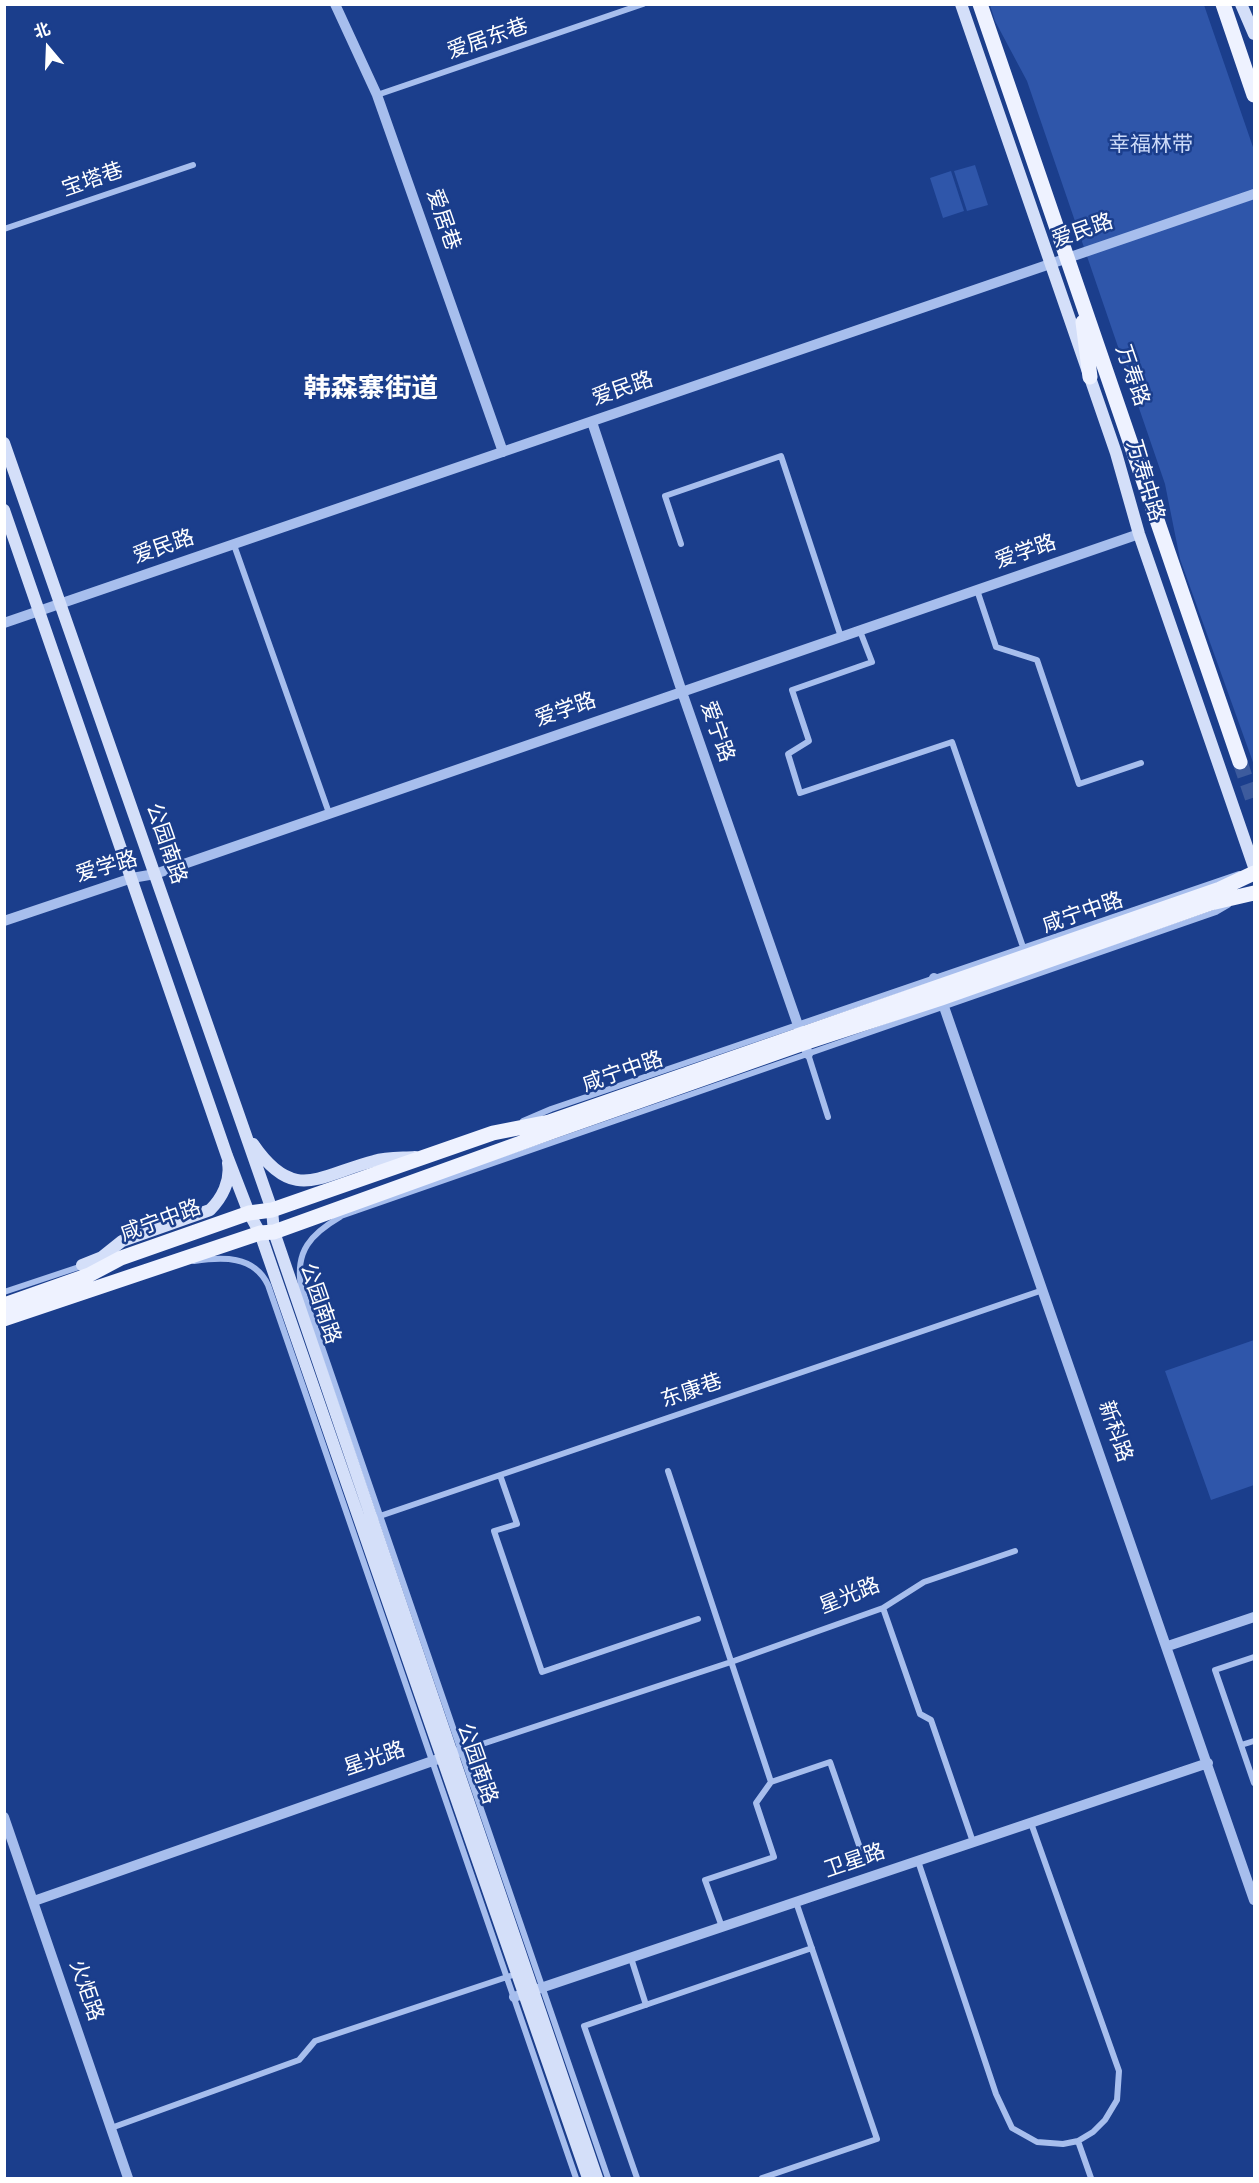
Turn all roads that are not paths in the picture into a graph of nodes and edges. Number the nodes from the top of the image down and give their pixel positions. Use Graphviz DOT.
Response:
graph roads {
  1 [pos="335,4"];
  2 [pos="643,4"];
  3 [pos="961,4"];
  4 [pos="980,4"];
  5 [pos="1223,4"];
  6 [pos="1241,4"];
  7 [pos="1254,34"];
  8 [pos="377,95"];
  9 [pos="1254,95"];
  10 [pos="193,165"];
  11 [pos="1254,194"];
  12 [pos="4,229"];
  13 [pos="1068,258"];
  14 [pos="1051,264"];
  15 [pos="1079,289"];
  16 [pos="1090,377"];
  17 [pos="592,422"];
  18 [pos="4,443"];
  19 [pos="503,452"];
  20 [pos="4,510"];
  21 [pos="1139,534"];
  22 [pos="681,544"];
  23 [pos="234,545"];
  24 [pos="977,590"];
  25 [pos="60,604"];
  26 [pos="40,611"];
  27 [pos="4,623"];
  28 [pos="860,631"];
  29 [pos="841,637"];
  30 [pos="682,692"];
  31 [pos="1240,762"];
  32 [pos="1141,763"];
  33 [pos="329,813"];
  34 [pos="1254,867"];
  35 [pos="1254,872"];
  36 [pos="155,874"];
  37 [pos="132,878"];
  38 [pos="1249,894"];
  39 [pos="4,921"];
  40 [pos="1023,947"];
  41 [pos="939,992"];
  42 [pos="802,1039"];
  43 [pos="828,1117"];
  44 [pos="244,1130"];
  45 [pos="428,1155"];
  46 [pos="226,1156"];
  47 [pos="272,1210"];
  48 [pos="249,1213"];
  49 [pos="319,1216"];
  50 [pos="340,1217"];
  51 [pos="267,1232"];
  52 [pos="121,1258"];
  53 [pos="82,1265"];
  54 [pos="168,1265"];
  55 [pos="1043,1289"];
  56 [pos="4,1292"];
  57 [pos="4,1305"];
  58 [pos="4,1319"];
  59 [pos="4,1327"];
  60 [pos="668,1470"];
  61 [pos="500,1475"];
  62 [pos="366,1521"];
  63 [pos="1015,1551"];
  64 [pos="884,1608"];
  65 [pos="1254,1617"];
  66 [pos="698,1619"];
  67 [pos="1168,1646"];
  68 [pos="1254,1657"];
  69 [pos="731,1662"];
  70 [pos="1254,1741"];
  71 [pos="1241,1745"];
  72 [pos="447,1756"];
  73 [pos="1208,1763"];
  74 [pos="771,1782"];
  75 [pos="1254,1783"];
  76 [pos="4,1817"];
  77 [pos="1030,1823"];
  78 [pos="973,1842"];
  79 [pos="860,1848"];
  80 [pos="918,1861"];
  81 [pos="1254,1899"];
  82 [pos="33,1901"];
  83 [pos="796,1902"];
  84 [pos="722,1927"];
  85 [pos="812,1948"];
  86 [pos="631,1958"];
  87 [pos="512,1976"];
  88 [pos="528,1993"];
  89 [pos="646,2005"];
  90 [pos="111,2128"];
  91 [pos="1078,2140"];
  92 [pos="128,2178"];
  93 [pos="576,2178"];
  94 [pos="588,2178"];
  95 [pos="597,2178"];
  96 [pos="608,2178"];
  97 [pos="637,2178"];
  98 [pos="762,2178"];
  99 [pos="1091,2178"];
  1 -- 8 [label="street, 爱居巷"];
  2 -- 8 [label="street, 爱居东巷"];
  3 -- 14 [label="main road, 万寿中路"];
  4 -- 13 [label="main road, 万寿路"];
  5 -- 9 [label="main road"];
  6 -- 7 [label="main road"];
  8 -- 19 [label="street, 爱居巷"];
  10 -- 12 [label="street, 宝塔巷"];
  11 -- 13 [label="street, 爱民路"];
  13 -- 14 [label="street, 爱民路"];
  13 -- 15 [label="main road, 万寿路"];
  14 -- 16 [label="main road, 万寿中路"];
  14 -- 17 [label="street, 爱民路"];
  15 -- 16 [label="main road"];
  15 -- 31 [label="main road, 万寿路"];
  16 -- 21 [label="main road, 万寿中路"];
  17 -- 19 [label="street, 爱民路"];
  17 -- 30 [label="street, 爱宁路"];
  18 -- 25 [label="main road, 公园南路"];
  19 -- 23 [label="street, 爱民路"];
  20 -- 26 [label="main road, 公园南路"];
  21 -- 24 [label="street, 爱学路"];
  21 -- 34 [label="main road, 万寿中路"];
  22 -- 29 [label="street"];
  23 -- 25 [label="street, 爱民路"];
  23 -- 33 [label="street"];
  24 -- 28 [label="street, 爱学路"];
  24 -- 32 [label="street"];
  25 -- 26 [label="street, 爱民路"];
  25 -- 36 [label="main road, 公园南路"];
  26 -- 27 [label="street, 爱民路"];
  26 -- 37 [label="main road, 公园南路"];
  28 -- 29 [label="street, 爱学路"];
  28 -- 40 [label="street"];
  29 -- 30 [label="street, 爱学路"];
  30 -- 33 [label="street, 爱学路"];
  30 -- 42 [label="street, 爱宁路"];
  33 -- 36 [label="street, 爱学路"];
  35 -- 40 [label="street"];
  35 -- 41 [label="main road, 咸宁中路"];
  36 -- 37 [label="street, 爱学路"];
  36 -- 44 [label="main road, 公园南路"];
  37 -- 39 [label="street, 爱学路"];
  37 -- 46 [label="main road, 公园南路"];
  38 -- 41 [label="main road, 咸宁中路"];
  40 -- 41 [label="street"];
  41 -- 42 [label="main road, 咸宁中路"];
  41 -- 42 [label="street"];
  41 -- 55 [label="street, 新科路"];
  42 -- 43 [label="street"];
  42 -- 45 [label="main road, 咸宁中路"];
  42 -- 49 [label="main road, 咸宁中路"];
  42 -- 50 [label="street"];
  44 -- 45 [label="main road"];
  44 -- 47 [label="main road, 公园南路"];
  45 -- 47 [label="main road, 咸宁中路"];
  46 -- 48 [label="main road, 公园南路"];
  46 -- 53 [label="main road"];
  47 -- 48 [label="main road, 咸宁中路"];
  47 -- 51 [label="main road, 公园南路"];
  48 -- 51 [label="main road, 公园南路"];
  48 -- 52 [label="main road, 咸宁中路"];
  49 -- 50 [label="street"];
  49 -- 51 [label="main road, 咸宁中路"];
  50 -- 62 [label="street"];
  51 -- 54 [label="main road, 咸宁中路"];
  51 -- 62 [label="main road, 公园南路"];
  52 -- 53 [label="street"];
  52 -- 57 [label="main road, 咸宁中路"];
  53 -- 56 [label="street"];
  54 -- 58 [label="main road, 咸宁中路"];
  54 -- 59 [label="street"];
  54 -- 62 [label="street"];
  55 -- 61 [label="street, 东康巷"];
  55 -- 67 [label="street, 新科路"];
  60 -- 69 [label="street"];
  61 -- 62 [label="street, 东康巷"];
  61 -- 66 [label="street"];
  62 -- 72 [label="main road, 公园南路"];
  62 -- 72 [label="street"];
  63 -- 64 [label="street, 星光路"];
  64 -- 69 [label="street, 星光路"];
  64 -- 78 [label="street"];
  65 -- 67 [label="street"];
  67 -- 73 [label="street, 新科路"];
  68 -- 71 [label="street"];
  69 -- 72 [label="street, 星光路"];
  69 -- 74 [label="street"];
  70 -- 71 [label="street"];
  71 -- 75 [label="street"];
  72 -- 82 [label="street, 星光路"];
  72 -- 87 [label="main road, 公园南路"];
  72 -- 88 [label="main road, 公园南路"];
  73 -- 77 [label="street, 卫星路"];
  73 -- 81 [label="street, 新科路"];
  74 -- 79 [label="street"];
  74 -- 84 [label="street"];
  76 -- 82 [label="street, 火炬路"];
  77 -- 78 [label="street, 卫星路"];
  77 -- 91 [label="street"];
  78 -- 80 [label="street, 卫星路"];
  80 -- 83 [label="street, 卫星路"];
  80 -- 91 [label="street"];
  82 -- 90 [label="street, 火炬路"];
  83 -- 84 [label="street, 卫星路"];
  83 -- 85 [label="street"];
  84 -- 86 [label="street, 卫星路"];
  85 -- 89 [label="street"];
  85 -- 98 [label="street"];
  86 -- 88 [label="street, 卫星路"];
  86 -- 89 [label="street"];
  87 -- 88 [label="main road, 公园南路"];
  87 -- 90 [label="street"];
  88 -- 93 [label="street"];
  88 -- 94 [label="main road, 公园南路"];
  88 -- 95 [label="main road, 公园南路"];
  88 -- 96 [label="street"];
  89 -- 97 [label="street"];
  90 -- 92 [label="street, 火炬路"];
  91 -- 99 [label="street"];
}
